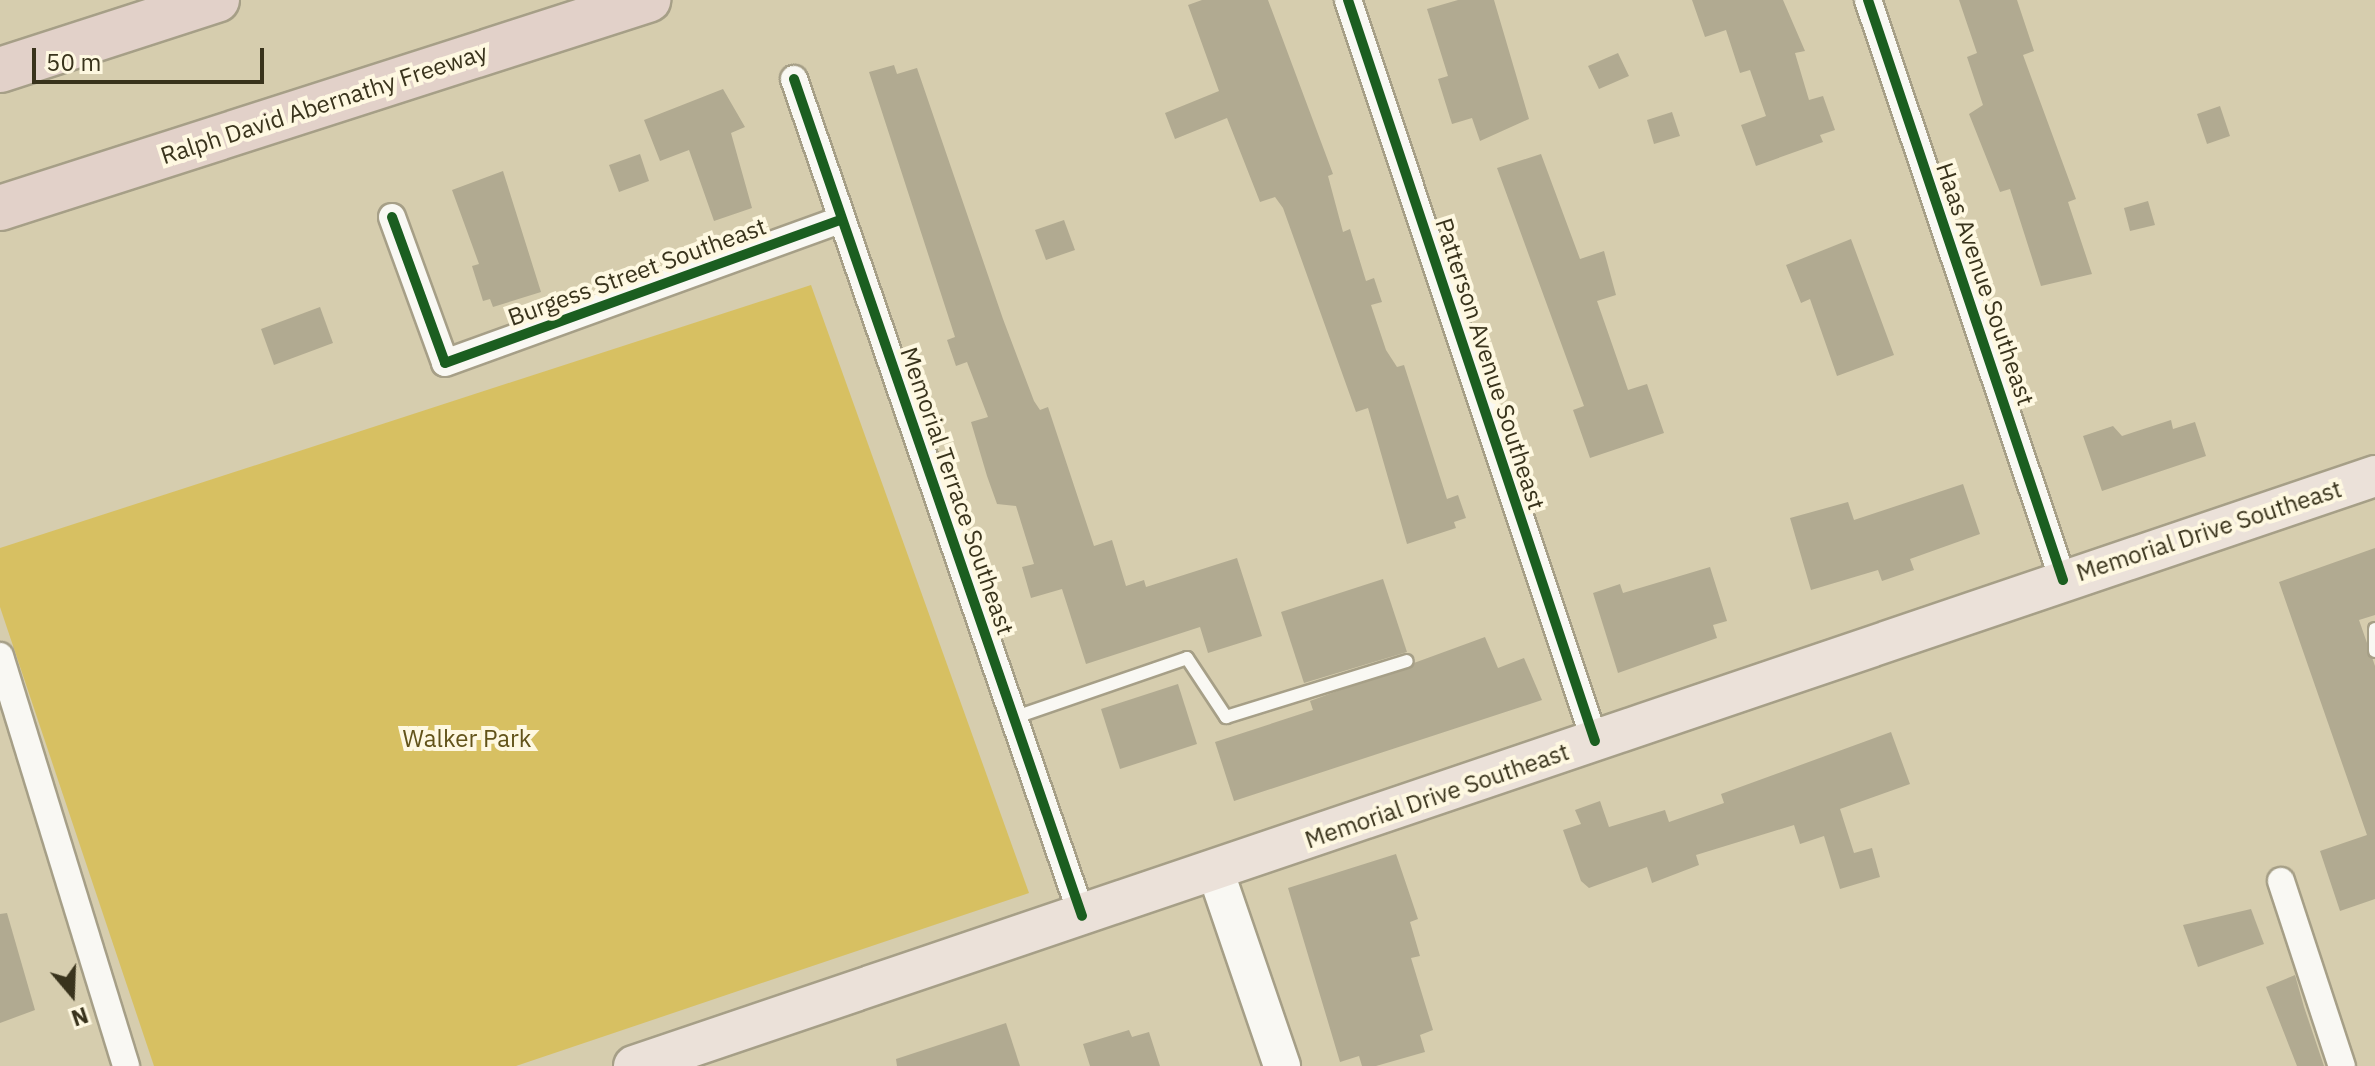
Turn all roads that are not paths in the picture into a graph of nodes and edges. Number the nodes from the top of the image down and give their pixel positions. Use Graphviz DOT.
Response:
graph roads {
  1 [pos="217,0"];
  2 [pos="648,0"];
  3 [pos="1348,0"];
  4 [pos="1868,0"];
  5 [pos="0,70"];
  6 [pos="794,79"];
  7 [pos="0,208"];
  8 [pos="392,217"];
  9 [pos="842,219"];
  10 [pos="2375,476"];
  11 [pos="2063,580"];
  12 [pos="2375,629"];
  13 [pos="2375,651"];
  14 [pos="0,656"];
  15 [pos="1407,661"];
  16 [pos="1013,718"];
  17 [pos="1595,741"];
  18 [pos="1216,873"];
  19 [pos="2281,881"];
  20 [pos="1082,916"];
  21 [pos="126,1066"];
  22 [pos="634,1066"];
  23 [pos="1282,1066"];
  24 [pos="2342,1066"];
  1 -- 5 [label="highway"];
  2 -- 7 [label="highway, Ralph David Abernathy Freeway"];
  3 -- 17 [label="street, Patterson Avenue Southeast"];
  4 -- 11 [label="street, Haas Avenue Southeast"];
  6 -- 9 [label="street, Memorial Terrace Southeast"];
  8 -- 9 [label="street, Burgess Street Southeast"];
  9 -- 16 [label="street, Memorial Terrace Southeast"];
  10 -- 11 [label="main road, Memorial Drive Southeast"];
  11 -- 17 [label="main road, Memorial Drive Southeast"];
  12 -- 13 [label="lane"];
  14 -- 21 [label="street"];
  15 -- 16 [label="lane"];
  16 -- 20 [label="street, Memorial Terrace Southeast"];
  17 -- 18 [label="main road, Memorial Drive Southeast"];
  18 -- 20 [label="main road, Memorial Drive Southeast"];
  18 -- 23 [label="street"];
  19 -- 24 [label="street"];
  20 -- 22 [label="main road, Memorial Drive Southeast"];
}
